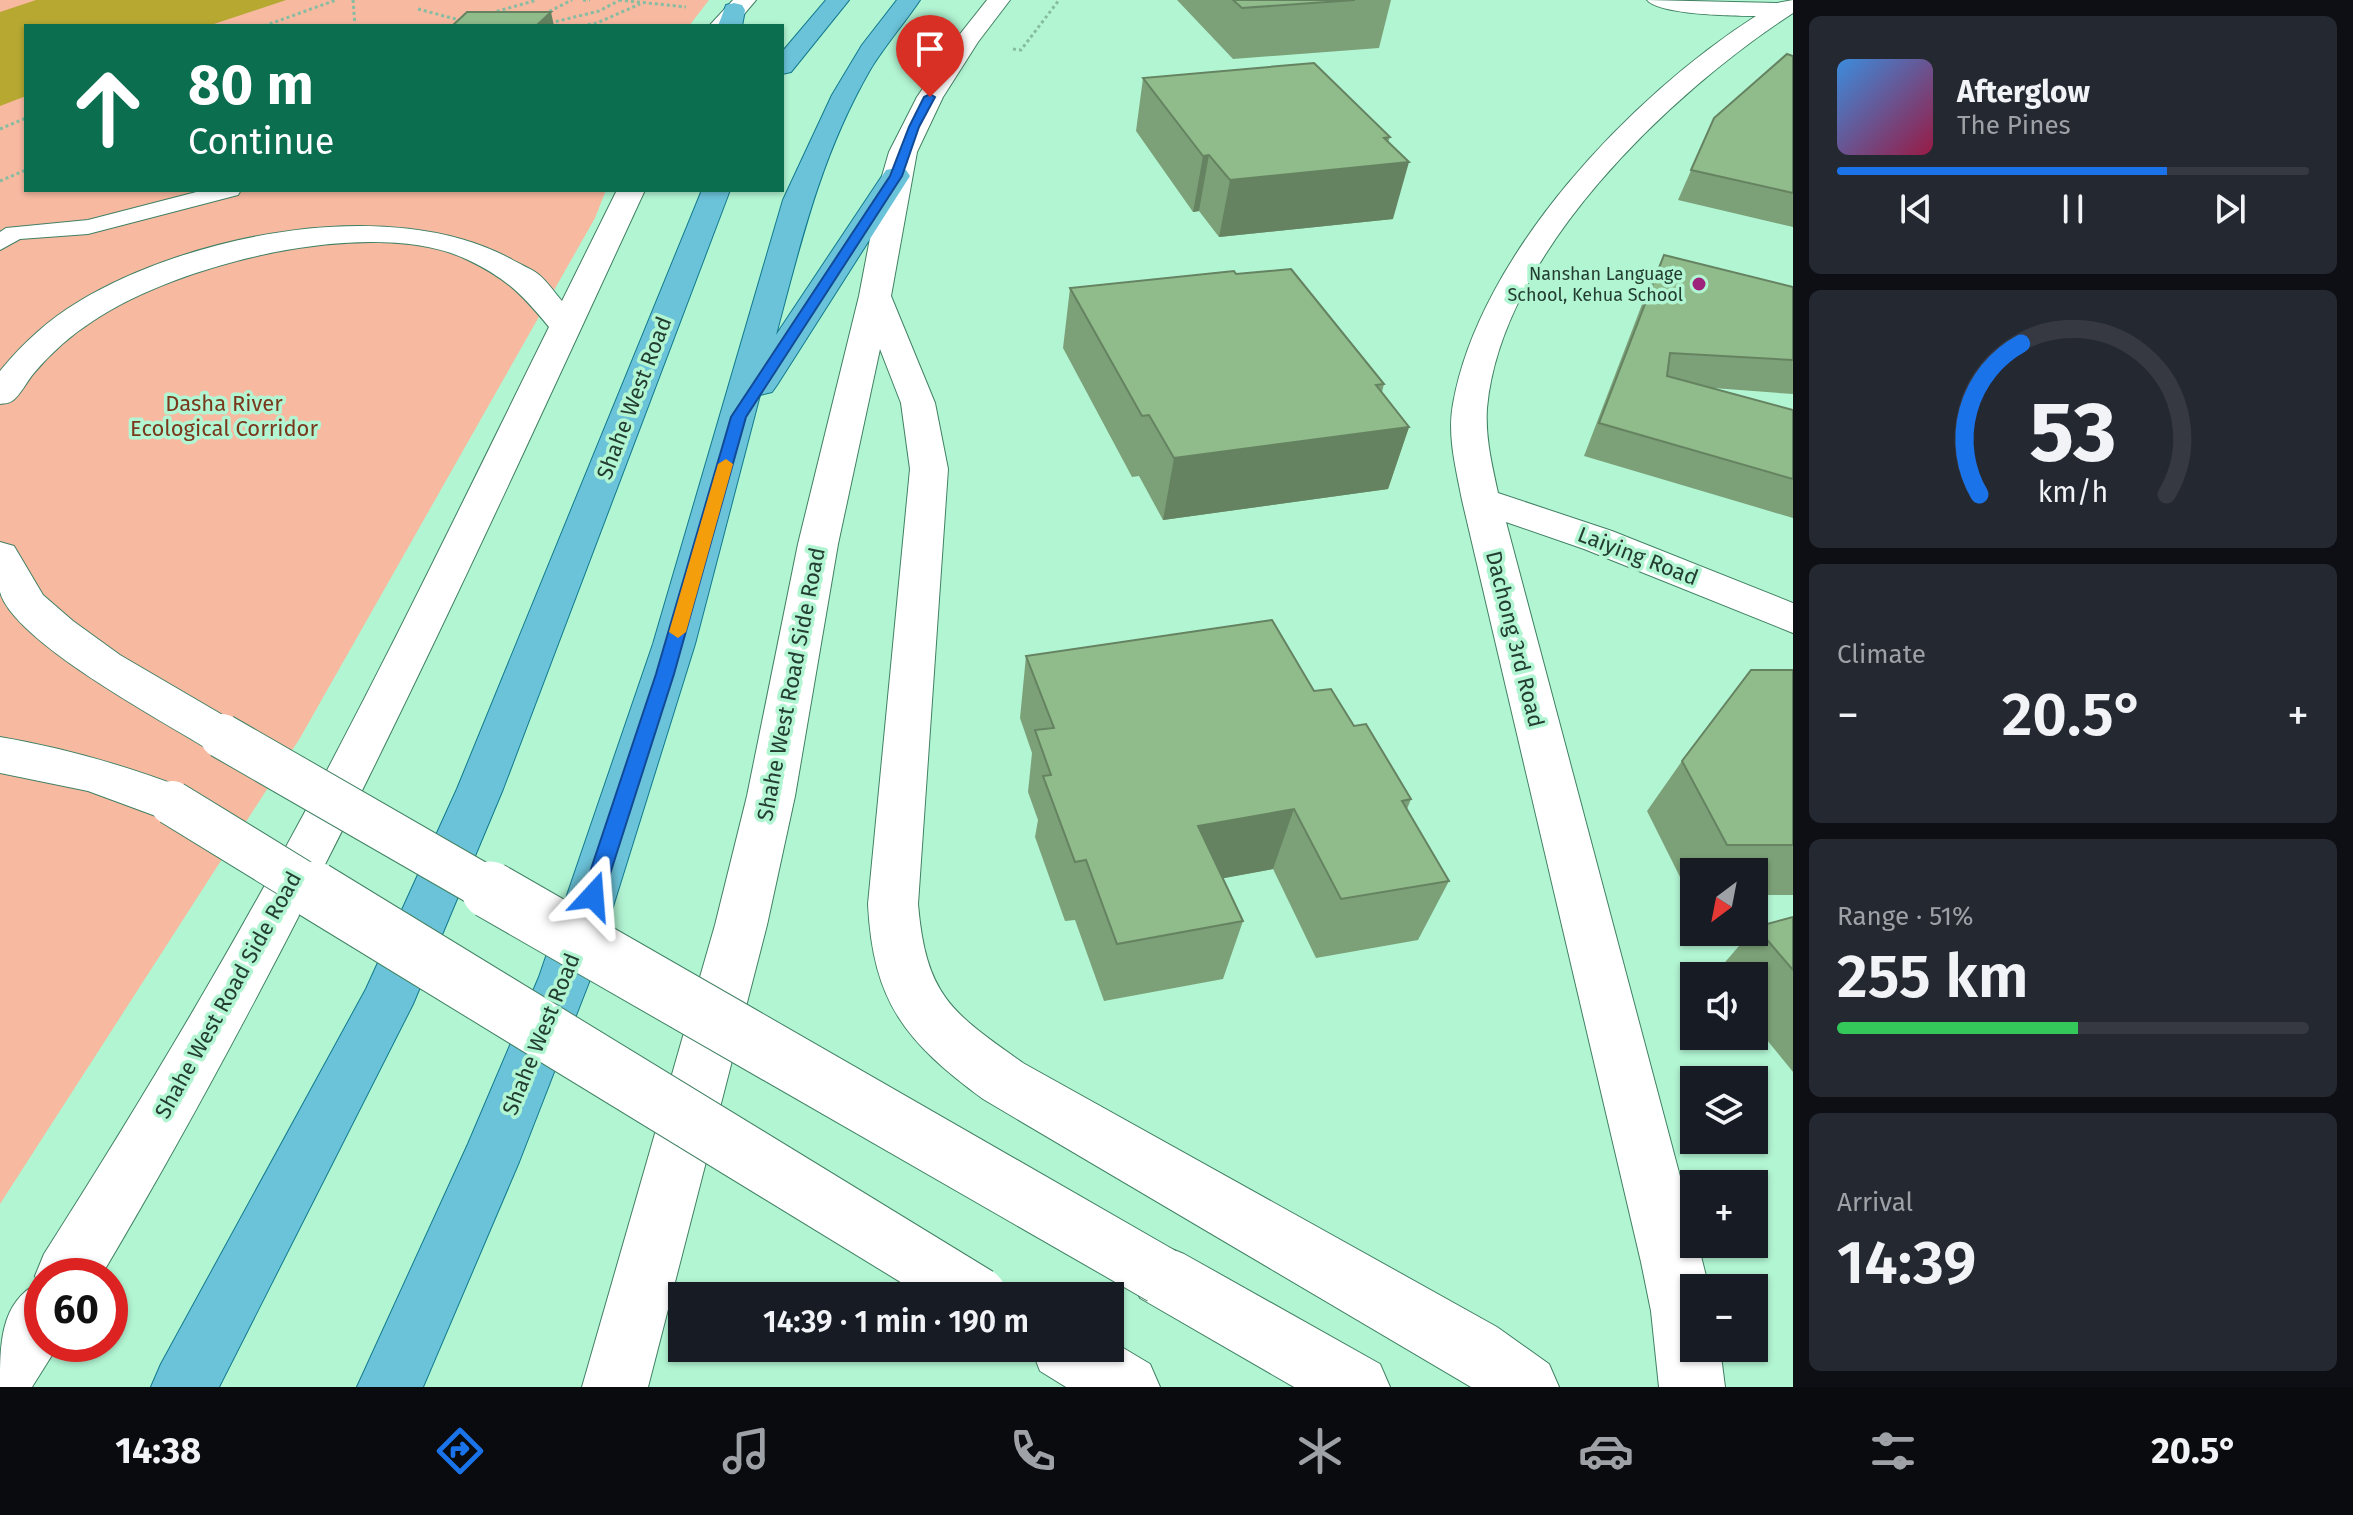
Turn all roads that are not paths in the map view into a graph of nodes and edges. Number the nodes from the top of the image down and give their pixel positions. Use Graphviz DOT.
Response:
graph roads {
  1 [pos="838,0"];
  2 [pos="909,0"];
  3 [pos="999,0"];
  4 [pos="1658,0"];
  5 [pos="1715,0"];
  6 [pos="1789,8"];
  7 [pos="784,65"];
  8 [pos="896,176"];
  9 [pos="222,192"];
  10 [pos="630,192"];
  11 [pos="715,192"];
  12 [pos="701,213"];
  13 [pos="0,243"];
  14 [pos="875,296"];
  15 [pos="566,326"];
  16 [pos="0,394"];
  17 [pos="739,417"];
  18 [pos="1481,500"];
  19 [pos="0,555"];
  20 [pos="1793,619"];
  21 [pos="0,755"];
  22 [pos="101,1220"];
  23 [pos="68,1258"];
  24 [pos="77,1258"];
  25 [pos="955,1282"];
  26 [pos="24,1308"];
  27 [pos="0,1335"];
  28 [pos="24,1341"];
  29 [pos="398,1375"];
  30 [pos="0,1379"];
  31 [pos="184,1387"];
  32 [pos="615,1387"];
  33 [pos="1357,1387"];
  34 [pos="1526,1387"];
  35 [pos="1692,1387"];
  1 -- 7 [label="main road"];
  2 -- 17 [label="main road, Shahe West Road"];
  3 -- 8 [label="main road, Shahe West Road Side Road"];
  4 -- 6 [label="main road"];
  5 -- 6 [label="main road"];
  6 -- 18 [label="main road, Dachong 3rd Road"];
  8 -- 14 [label="main road, Shahe West Road Side Road"];
  8 -- 17 [label="main road"];
  9 -- 13 [label="lane"];
  10 -- 15 [label="main road, Shahe West Road Side Road"];
  11 -- 12 [label="main road, Shahe West Road"];
  12 -- 31 [label="main road, Shahe West Road"];
  14 -- 32 [label="main road, Shahe West Road Side Road"];
  14 -- 34 [label="main road"];
  15 -- 16 [label="main road"];
  15 -- 22 [label="main road, Shahe West Road Side Road"];
  17 -- 29 [label="main road, Shahe West Road"];
  18 -- 20 [label="main road, Laiying Road"];
  18 -- 35 [label="main road, Dachong 3rd Road"];
  19 -- 33 [label="main road, bridge"];
  21 -- 25 [label="main road, bridge"];
  22 -- 23 [label="main road"];
  22 -- 24 [label="main road, Shahe West Road Side Road"];
  26 -- 27 [label="main road"];
  28 -- 30 [label="main road"];
}
